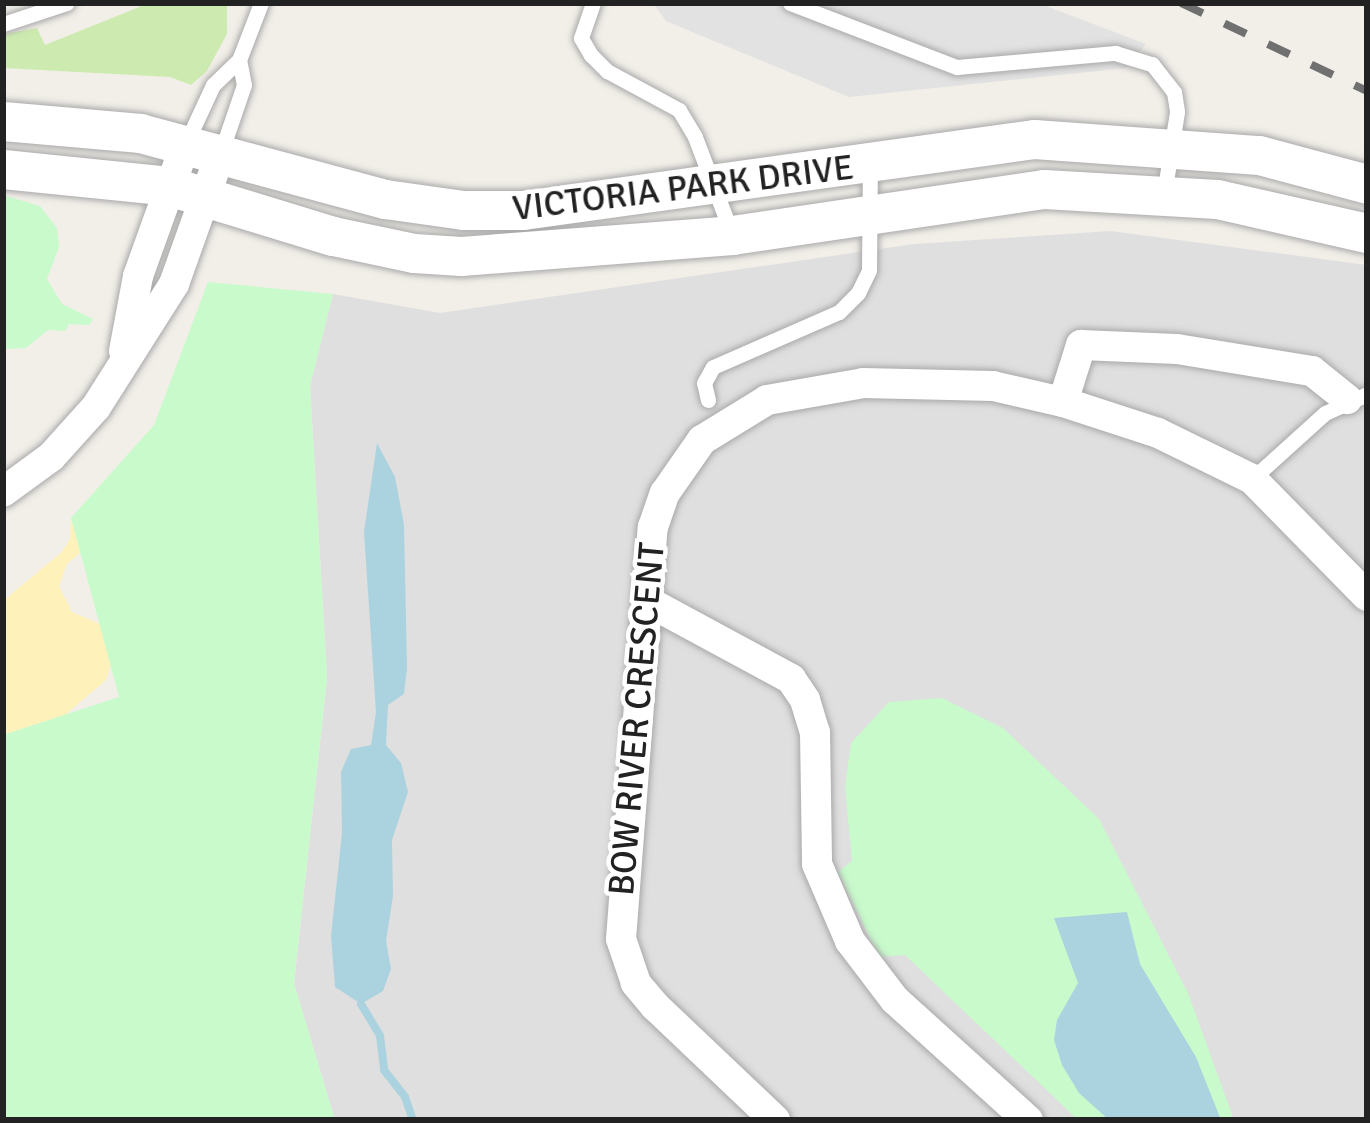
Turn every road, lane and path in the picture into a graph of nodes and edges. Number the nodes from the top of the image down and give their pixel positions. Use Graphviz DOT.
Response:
graph roads {
  1 [pos="67,3"];
  2 [pos="261,3"];
  3 [pos="593,3"];
  4 [pos="790,3"];
  5 [pos="3,24"];
  6 [pos="239,60"];
  7 [pos="3,121"];
  8 [pos="204,147"];
  9 [pos="1175,149"];
  10 [pos="870,165"];
  11 [pos="3,169"];
  12 [pos="1367,184"];
  13 [pos="715,186"];
  14 [pos="187,191"];
  15 [pos="1163,194"];
  16 [pos="872,215"];
  17 [pos="1367,233"];
  18 [pos="732,235"];
  19 [pos="1357,397"];
  20 [pos="708,400"];
  21 [pos="1063,402"];
  22 [pos="1252,479"];
  23 [pos="3,492"];
  24 [pos="1367,596"];
  25 [pos="646,601"];
  26 [pos="775,1120"];
  27 [pos="1028,1120"];
  1 -- 5 [label="lane"];
  2 -- 6 [label="lane"];
  3 -- 13 [label="lane"];
  4 -- 9 [label="lane"];
  6 -- 8 [label="lane"];
  6 -- 8 [label="lane"];
  7 -- 8 [label="street, VICTORIA PARK DRIVE"];
  8 -- 13 [label="street, VICTORIA PARK DRIVE"];
  8 -- 14 [label="street"];
  9 -- 10 [label="street, VICTORIA PARK DRIVE"];
  9 -- 12 [label="street, VICTORIA PARK DRIVE"];
  9 -- 15 [label="lane"];
  10 -- 13 [label="street, VICTORIA PARK DRIVE"];
  10 -- 16 [label="lane"];
  11 -- 14 [label="street, VICTORIA PARK DRIVE"];
  13 -- 18 [label="lane"];
  14 -- 18 [label="street, VICTORIA PARK DRIVE"];
  14 -- 23 [label="street"];
  15 -- 16 [label="street, VICTORIA PARK DRIVE"];
  15 -- 17 [label="street, VICTORIA PARK DRIVE"];
  16 -- 18 [label="street, VICTORIA PARK DRIVE"];
  16 -- 20 [label="lane"];
  19 -- 21 [label="street"];
  19 -- 22 [label="lane"];
  21 -- 22 [label="street, BOW RIVER CRESCENT"];
  21 -- 25 [label="street, BOW RIVER CRESCENT"];
  22 -- 24 [label="street, BOW RIVER CRESCENT"];
  25 -- 26 [label="street, BOW RIVER CRESCENT"];
  25 -- 27 [label="street"];
}
